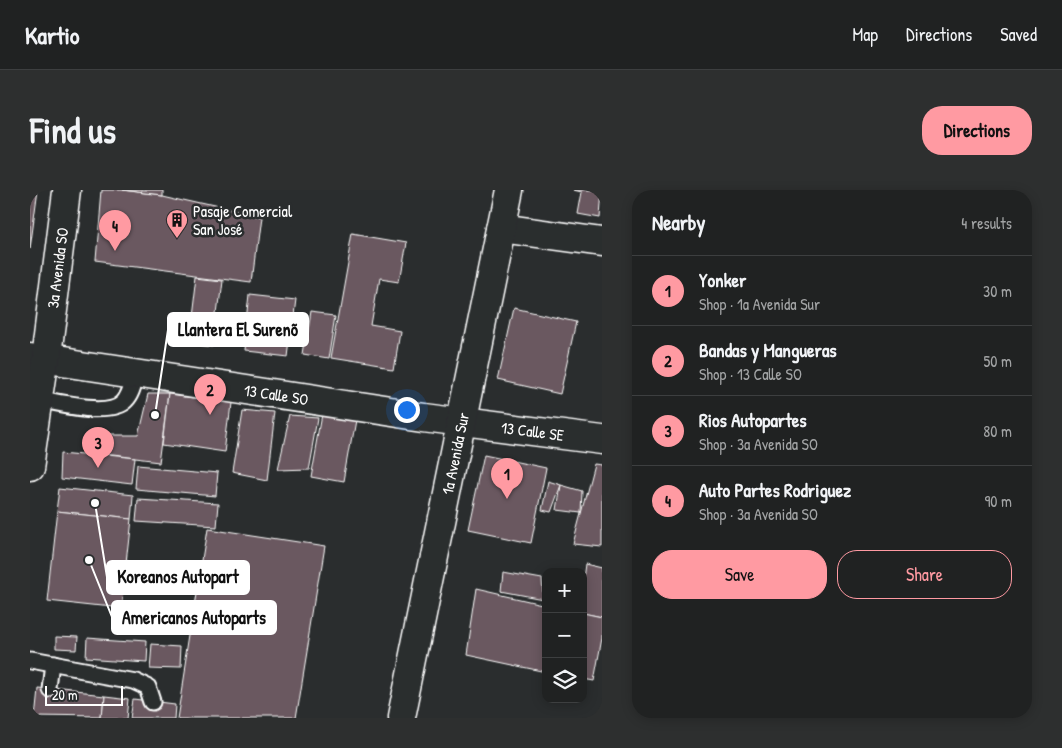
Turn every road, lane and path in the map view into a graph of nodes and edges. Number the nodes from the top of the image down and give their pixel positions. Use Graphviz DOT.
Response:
graph roads {
  1 [pos="67,190"];
  2 [pos="509,190"];
  3 [pos="501,228"];
  4 [pos="602,242"];
  5 [pos="38,358"];
  6 [pos="136,373"];
  7 [pos="40,400"];
  8 [pos="462,422"];
  9 [pos="602,440"];
  10 [pos="30,466"];
  11 [pos="30,661"];
  12 [pos="52,665"];
  13 [pos="50,690"];
  14 [pos="153,702"];
  15 [pos="401,718"];
  1 -- 5 [label="street, 3a Avenida SO"];
  2 -- 3 [label="street, 1a Avenida Sur"];
  3 -- 4 [label="street"];
  3 -- 8 [label="street, 1a Avenida Sur"];
  5 -- 6 [label="street, 13 Calle SO"];
  5 -- 7 [label="street, 3a Avenida SO"];
  6 -- 7 [label="lane"];
  6 -- 8 [label="street, 13 Calle SO"];
  7 -- 10 [label="street, 3a Avenida SO"];
  8 -- 9 [label="street, 13 Calle SE"];
  8 -- 15 [label="street, 1a Avenida Sur"];
  11 -- 12 [label="lane"];
  12 -- 13 [label="lane"];
  12 -- 14 [label="lane"];
}
